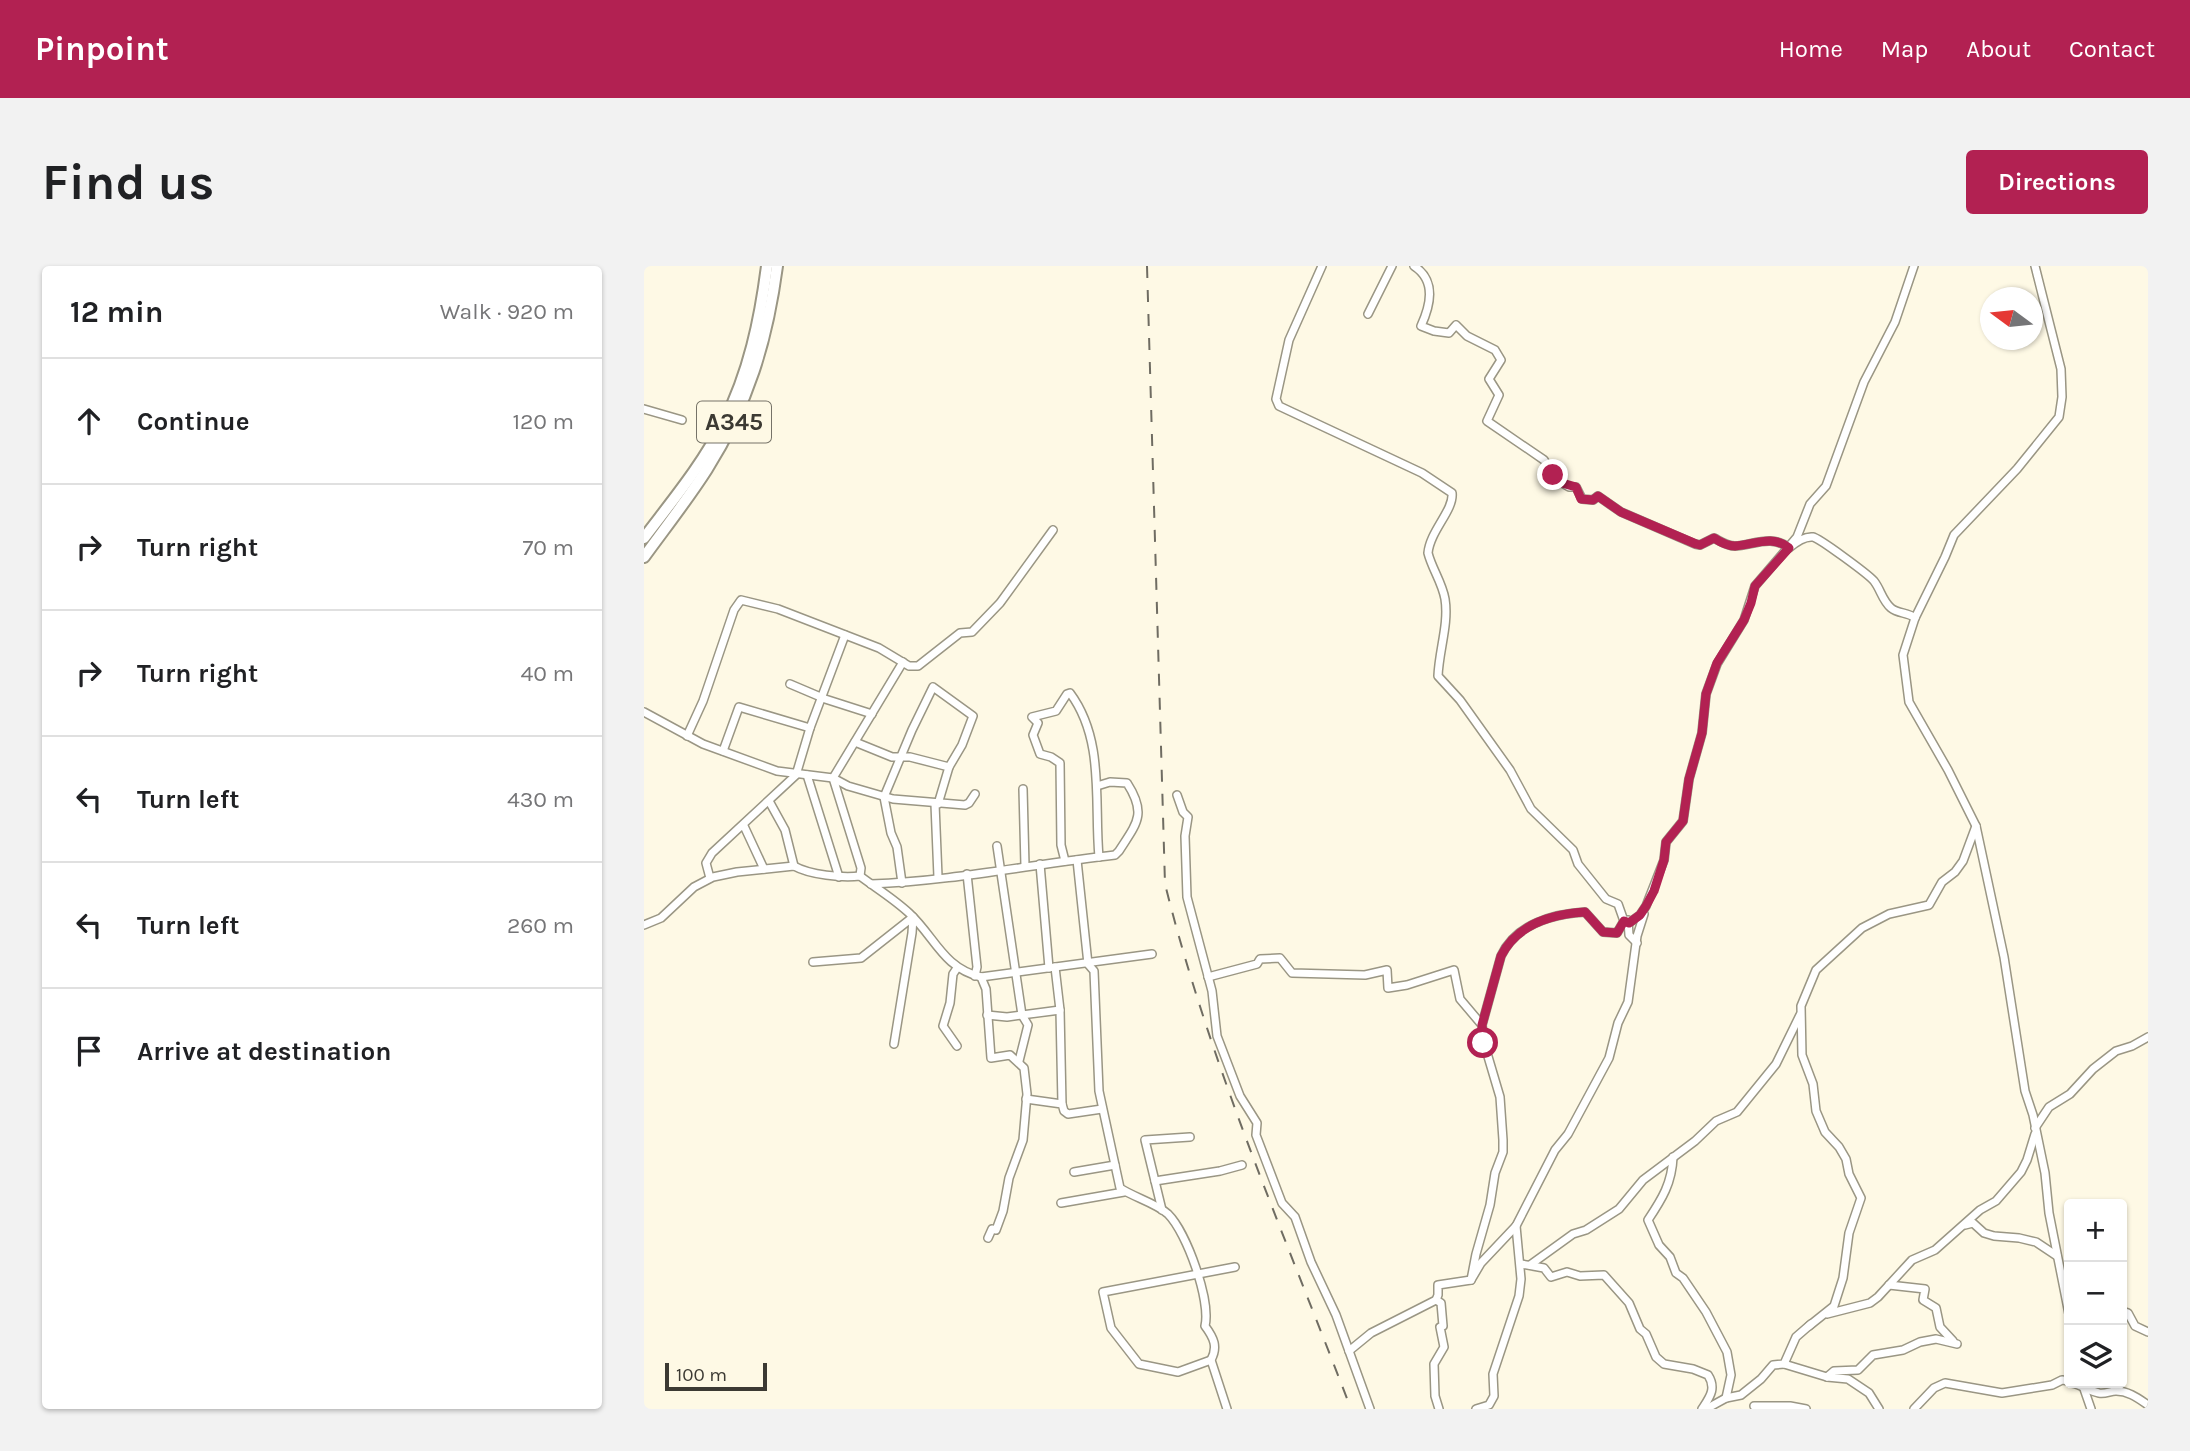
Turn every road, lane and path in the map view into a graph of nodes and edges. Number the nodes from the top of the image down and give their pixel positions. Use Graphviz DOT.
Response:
graph roads {
  1 [pos="767,266"];
  2 [pos="777,266"];
  3 [pos="1322,266"];
  4 [pos="1392,266"];
  5 [pos="1414,266"];
  6 [pos="1913,266"];
  7 [pos="2035,266"];
  8 [pos="1368,314"];
  9 [pos="644,409"];
  10 [pos="682,420"];
  11 [pos="1053,530"];
  12 [pos="645,546"];
  13 [pos="1789,548"];
  14 [pos="1915,618"];
  15 [pos="845,635"];
  16 [pos="903,663"];
  17 [pos="790,684"];
  18 [pos="822,698"];
  19 [pos="644,712"];
  20 [pos="872,715"];
  21 [pos="810,728"];
  22 [pos="687,736"];
  23 [pos="855,742"];
  24 [pos="723,751"];
  25 [pos="900,758"];
  26 [pos="949,767"];
  27 [pos="796,775"];
  28 [pos="807,775"];
  29 [pos="833,778"];
  30 [pos="1097,786"];
  31 [pos="1023,789"];
  32 [pos="975,794"];
  33 [pos="1177,794"];
  34 [pos="884,797"];
  35 [pos="769,801"];
  36 [pos="936,804"];
  37 [pos="744,826"];
  38 [pos="1976,826"];
  39 [pos="997,846"];
  40 [pos="1099,857"];
  41 [pos="1077,860"];
  42 [pos="1065,861"];
  43 [pos="1040,864"];
  44 [pos="794,866"];
  45 [pos="1025,866"];
  46 [pos="764,869"];
  47 [pos="1002,872"];
  48 [pos="967,874"];
  49 [pos="860,876"];
  50 [pos="839,877"];
  51 [pos="937,877"];
  52 [pos="710,878"];
  53 [pos="902,883"];
  54 [pos="870,884"];
  55 [pos="1646,906"];
  56 [pos="913,917"];
  57 [pos="1627,922"];
  58 [pos="644,925"];
  59 [pos="1637,943"];
  60 [pos="1152,954"];
  61 [pos="813,962"];
  62 [pos="1088,964"];
  63 [pos="957,968"];
  64 [pos="1052,968"];
  65 [pos="1015,973"];
  66 [pos="978,976"];
  67 [pos="1208,977"];
  68 [pos="1060,1010"];
  69 [pos="1801,1011"];
  70 [pos="1022,1014"];
  71 [pos="987,1015"];
  72 [pos="1482,1025"];
  73 [pos="2148,1037"];
  74 [pos="894,1044"];
  75 [pos="957,1046"];
  76 [pos="1018,1061"];
  77 [pos="1026,1099"];
  78 [pos="1062,1104"];
  79 [pos="1102,1109"];
  80 [pos="2035,1130"];
  81 [pos="1190,1137"];
  82 [pos="1674,1157"];
  83 [pos="1115,1165"];
  84 [pos="1242,1165"];
  85 [pos="1074,1172"];
  86 [pos="1155,1181"];
  87 [pos="1125,1191"];
  88 [pos="1061,1203"];
  89 [pos="1162,1210"];
  90 [pos="1516,1226"];
  91 [pos="1961,1226"];
  92 [pos="988,1238"];
  93 [pos="2057,1256"];
  94 [pos="1525,1265"];
  95 [pos="1234,1268"];
  96 [pos="1198,1276"];
  97 [pos="1471,1280"];
  98 [pos="1889,1285"];
  99 [pos="2064,1288"];
  100 [pos="1436,1300"];
  101 [pos="2127,1313"];
  102 [pos="1809,1325"];
  103 [pos="2148,1332"];
  104 [pos="1349,1351"];
  105 [pos="1212,1360"];
  106 [pos="1784,1364"];
  107 [pos="1827,1377"];
  108 [pos="2064,1380"];
  109 [pos="2084,1388"];
  110 [pos="2088,1388"];
  111 [pos="1741,1395"];
  112 [pos="1726,1398"];
  113 [pos="2148,1405"];
  114 [pos="1754,1408"];
  115 [pos="1227,1409"];
  116 [pos="1370,1409"];
  117 [pos="1439,1409"];
  118 [pos="1476,1409"];
  119 [pos="1704,1409"];
  120 [pos="1806,1409"];
  121 [pos="1879,1409"];
  122 [pos="1914,1409"];
  123 [pos="2091,1409"];
  1 -- 12 [label="highway, A345"];
  2 -- 12 [label="highway, A345"];
  3 -- 57 [label="street"];
  4 -- 8 [label="street"];
  5 -- 13 [label="street"];
  6 -- 13 [label="street"];
  7 -- 14 [label="street"];
  9 -- 10 [label="street"];
  11 -- 16 [label="street"];
  13 -- 14 [label="street"];
  13 -- 55 [label="street"];
  14 -- 38 [label="street"];
  15 -- 16 [label="street"];
  15 -- 18 [label="street"];
  15 -- 22 [label="street"];
  16 -- 20 [label="street"];
  17 -- 18 [label="street"];
  18 -- 20 [label="street"];
  18 -- 21 [label="street"];
  19 -- 22 [label="street"];
  20 -- 23 [label="street"];
  21 -- 24 [label="street"];
  21 -- 27 [label="street"];
  22 -- 24 [label="street"];
  23 -- 25 [label="street"];
  23 -- 29 [label="street"];
  24 -- 27 [label="street"];
  25 -- 26 [label="street"];
  25 -- 26 [label="street"];
  25 -- 34 [label="street"];
  26 -- 36 [label="street"];
  27 -- 28 [label="street"];
  27 -- 35 [label="street"];
  28 -- 29 [label="street"];
  28 -- 50 [label="street"];
  29 -- 34 [label="street"];
  29 -- 49 [label="street"];
  30 -- 40 [label="street"];
  30 -- 40 [label="street"];
  30 -- 42 [label="street"];
  31 -- 45 [label="street"];
  32 -- 36 [label="street"];
  33 -- 67 [label="street"];
  34 -- 36 [label="street"];
  34 -- 53 [label="street"];
  35 -- 37 [label="street"];
  35 -- 44 [label="street"];
  36 -- 51 [label="street"];
  37 -- 46 [label="street"];
  37 -- 52 [label="street"];
  38 -- 69 [label="street"];
  38 -- 80 [label="street"];
  39 -- 47 [label="street"];
  40 -- 41 [label="street"];
  41 -- 42 [label="street"];
  41 -- 62 [label="street"];
  42 -- 43 [label="street"];
  43 -- 45 [label="street"];
  43 -- 64 [label="street"];
  44 -- 46 [label="street"];
  44 -- 50 [label="street"];
  45 -- 47 [label="street"];
  46 -- 52 [label="street"];
  47 -- 48 [label="street"];
  47 -- 65 [label="street"];
  48 -- 51 [label="street"];
  48 -- 66 [label="street"];
  49 -- 50 [label="street"];
  49 -- 54 [label="street"];
  51 -- 53 [label="street"];
  52 -- 58 [label="street"];
  53 -- 54 [label="street"];
  54 -- 56 [label="street"];
  55 -- 57 [label="street"];
  55 -- 59 [label="street"];
  56 -- 61 [label="street"];
  56 -- 63 [label="street"];
  56 -- 74 [label="street"];
  57 -- 59 [label="street"];
  57 -- 72 [label="street"];
  59 -- 90 [label="street"];
  60 -- 62 [label="street"];
  62 -- 64 [label="street"];
  62 -- 79 [label="street"];
  63 -- 66 [label="street"];
  63 -- 75 [label="street"];
  64 -- 65 [label="street"];
  64 -- 68 [label="street"];
  65 -- 66 [label="street"];
  65 -- 70 [label="street"];
  66 -- 71 [label="street"];
  67 -- 72 [label="street"];
  67 -- 104 [label="street"];
  68 -- 70 [label="street"];
  68 -- 78 [label="street"];
  69 -- 82 [label="street"];
  69 -- 102 [label="street"];
  70 -- 71 [label="street"];
  70 -- 76 [label="street"];
  71 -- 76 [label="street"];
  72 -- 97 [label="street"];
  73 -- 80 [label="street"];
  76 -- 77 [label="street"];
  77 -- 78 [label="street"];
  77 -- 92 [label="street"];
  78 -- 79 [label="street"];
  79 -- 83 [label="street"];
  80 -- 91 [label="street"];
  80 -- 93 [label="street"];
  81 -- 86 [label="street"];
  82 -- 94 [label="street"];
  82 -- 112 [label="street"];
  83 -- 85 [label="street"];
  83 -- 87 [label="street"];
  84 -- 86 [label="street"];
  86 -- 89 [label="street"];
  87 -- 88 [label="street"];
  87 -- 89 [label="street"];
  89 -- 96 [label="street"];
  90 -- 94 [label="street"];
  90 -- 97 [label="street"];
  91 -- 93 [label="street"];
  91 -- 98 [label="street"];
  93 -- 99 [label="street"];
  94 -- 118 [label="street"];
  94 -- 119 [label="street"];
  95 -- 96 [label="street"];
  96 -- 105 [label="street"];
  96 -- 105 [label="street"];
  97 -- 100 [label="street"];
  98 -- 102 [label="street"];
  98 -- 107 [label="street"];
  100 -- 104 [label="street"];
  100 -- 117 [label="street"];
  101 -- 103 [label="street"];
  102 -- 106 [label="street"];
  104 -- 116 [label="street"];
  105 -- 115 [label="street"];
  106 -- 107 [label="street"];
  106 -- 111 [label="street"];
  107 -- 121 [label="street"];
  108 -- 122 [label="street"];
  109 -- 123 [label="street"];
  110 -- 113 [label="street"];
  111 -- 112 [label="street"];
  111 -- 114 [label="street"];
  112 -- 119 [label="street"];
  114 -- 120 [label="street"];
}
